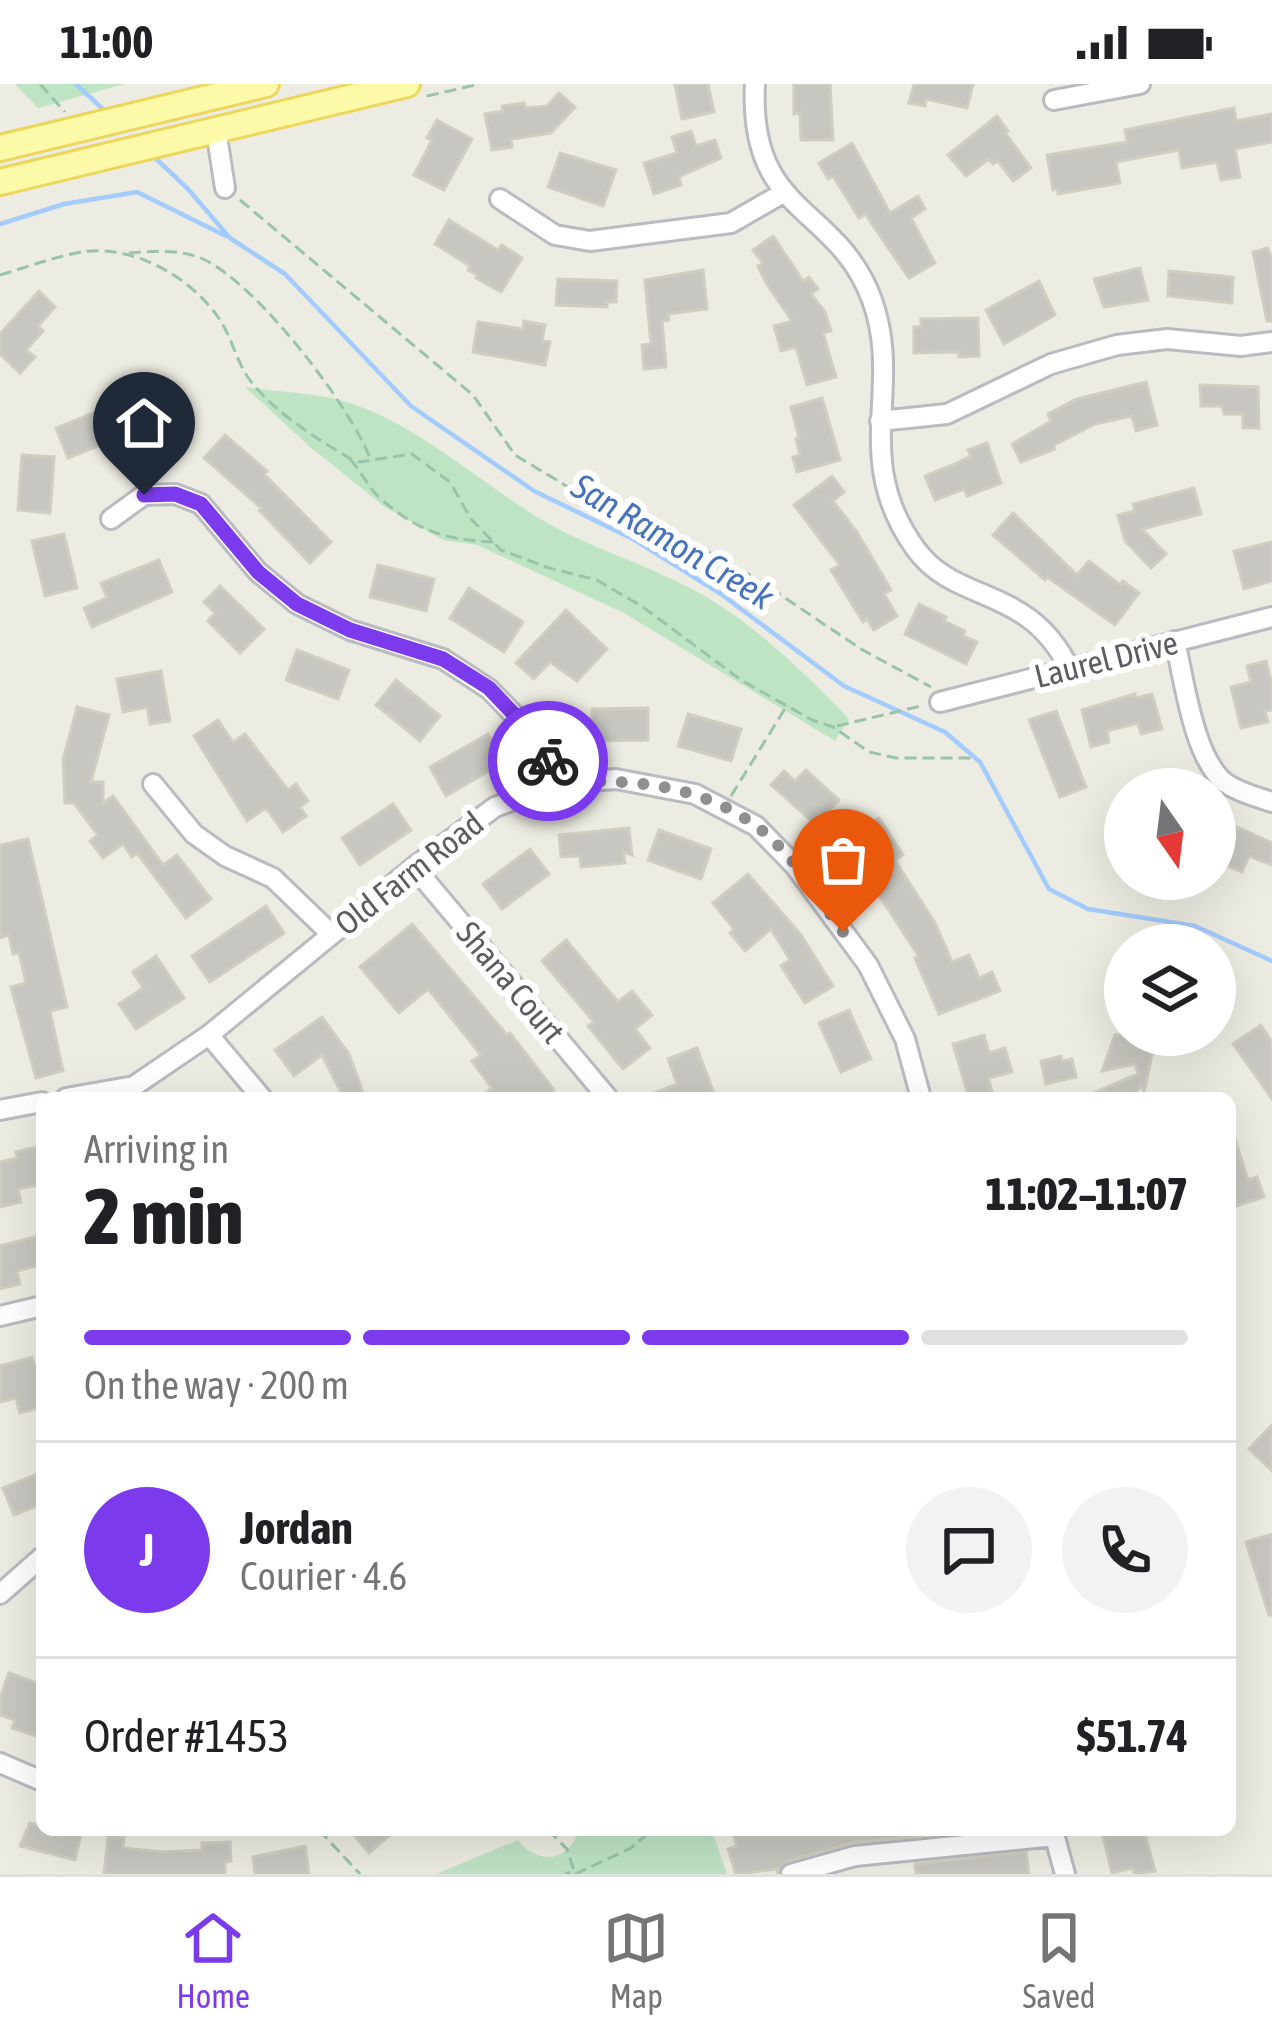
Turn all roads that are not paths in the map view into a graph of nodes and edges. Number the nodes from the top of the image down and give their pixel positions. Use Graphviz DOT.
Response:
graph roads {
  1 [pos="266,84"];
  2 [pos="407,84"];
  3 [pos="754,84"];
  4 [pos="1140,84"];
  5 [pos="1054,100"];
  6 [pos="216,130"];
  7 [pos="0,148"];
  8 [pos="0,182"];
  9 [pos="225,188"];
  10 [pos="783,193"];
  11 [pos="500,199"];
  12 [pos="1272,342"];
  13 [pos="880,421"];
  14 [pos="111,519"];
  15 [pos="1272,617"];
  16 [pos="1174,641"];
  17 [pos="1070,668"];
  18 [pos="945,700"];
  19 [pos="561,783"];
  20 [pos="153,784"];
  21 [pos="1272,802"];
  22 [pos="414,867"];
  23 [pos="330,933"];
  24 [pos="209,1034"];
  25 [pos="100,1092"];
  26 [pos="257,1092"];
  27 [pos="603,1092"];
  28 [pos="919,1092"];
  29 [pos="36,1103"];
  30 [pos="0,1110"];
  31 [pos="36,1307"];
  32 [pos="0,1316"];
  33 [pos="36,1563"];
  34 [pos="0,1594"];
  35 [pos="0,1763"];
  36 [pos="36,1778"];
  37 [pos="1028,1836"];
  38 [pos="1055,1836"];
  39 [pos="791,1874"];
  40 [pos="1065,1874"];
  1 -- 7 [label="main road"];
  2 -- 6 [label="main road"];
  3 -- 10 [label="street"];
  4 -- 5 [label="street"];
  6 -- 8 [label="main road"];
  6 -- 9 [label="street"];
  10 -- 11 [label="street"];
  10 -- 13 [label="street"];
  12 -- 13 [label="street"];
  13 -- 17 [label="street"];
  14 -- 19 [label="street"];
  15 -- 16 [label="street, Laurel Drive"];
  16 -- 17 [label="street, Laurel Drive"];
  16 -- 21 [label="street"];
  17 -- 18 [label="street, Laurel Drive"];
  19 -- 22 [label="street, Old Farm Road"];
  19 -- 28 [label="street, Old Farm Road"];
  20 -- 23 [label="street"];
  22 -- 23 [label="street, Old Farm Road"];
  22 -- 27 [label="street, Shana Court"];
  23 -- 24 [label="street, Old Farm Road"];
  24 -- 25 [label="street, Old Farm Road"];
  24 -- 26 [label="street"];
  29 -- 30 [label="street"];
  31 -- 32 [label="street"];
  33 -- 34 [label="street"];
  35 -- 36 [label="street"];
  37 -- 39 [label="street"];
  38 -- 40 [label="street"];
}
